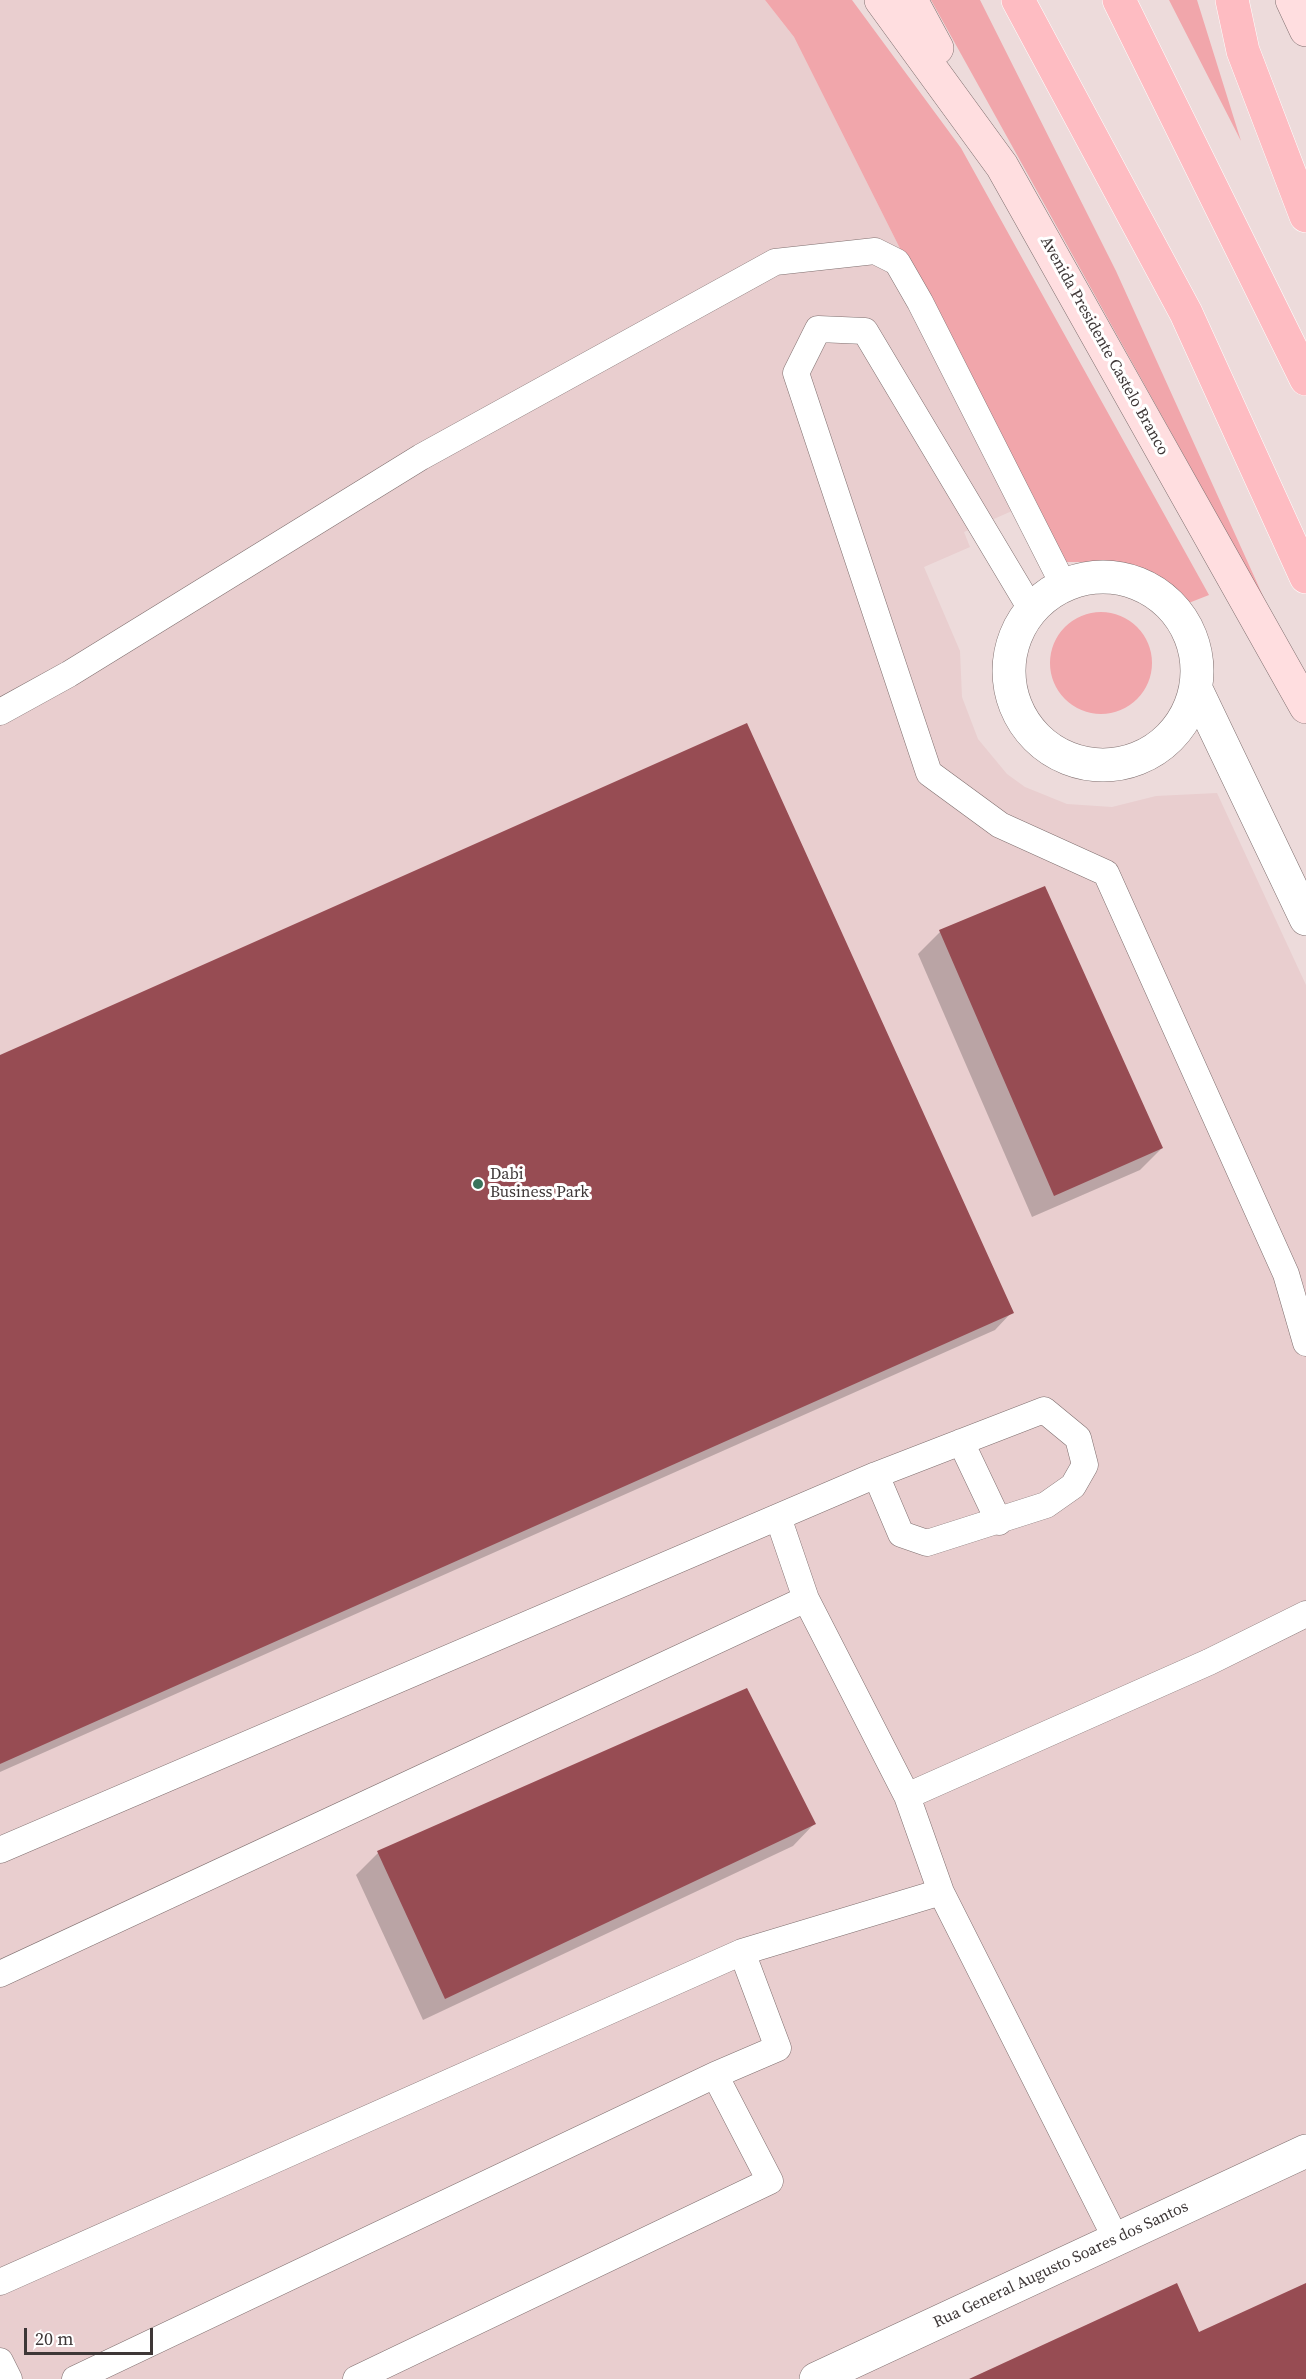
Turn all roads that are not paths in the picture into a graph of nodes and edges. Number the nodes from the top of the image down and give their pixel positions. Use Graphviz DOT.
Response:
graph roads {
  1 [pos="881,0"];
  2 [pos="911,0"];
  3 [pos="1018,0"];
  4 [pos="1119,0"];
  5 [pos="1232,0"];
  6 [pos="1292,0"];
  7 [pos="1306,30"];
  8 [pos="1002,166"];
  9 [pos="1306,216"];
  10 [pos="1306,379"];
  11 [pos="1306,577"];
  12 [pos="1063,584"];
  13 [pos="1031,609"];
  14 [pos="1196,689"];
  15 [pos="1306,707"];
  16 [pos="0,712"];
  17 [pos="1306,920"];
  18 [pos="1306,1343"];
  19 [pos="961,1442"];
  20 [pos="876,1475"];
  21 [pos="778,1517"];
  22 [pos="999,1522"];
  23 [pos="806,1599"];
  24 [pos="1306,1614"];
  25 [pos="907,1796"];
  26 [pos="0,1850"];
  27 [pos="941,1892"];
  28 [pos="742,1952"];
  29 [pos="0,1974"];
  30 [pos="715,2075"];
  31 [pos="1306,2151"];
  32 [pos="1116,2239"];
  33 [pos="0,2282"];
  34 [pos="0,2361"];
  35 [pos="9,2379"];
  36 [pos="75,2379"];
  37 [pos="356,2379"];
  38 [pos="816,2379"];
  1 -- 8 [label="main road, Avenida Presidente Castelo Branco"];
  2 -- 8 [label="main road"];
  3 -- 11 [label="main road"];
  4 -- 10 [label="main road"];
  5 -- 9 [label="main road"];
  6 -- 7 [label="main road"];
  8 -- 15 [label="main road, Avenida Presidente Castelo Branco"];
  12 -- 13 [label="street"];
  12 -- 14 [label="street"];
  12 -- 16 [label="lane"];
  13 -- 14 [label="street"];
  13 -- 18 [label="lane"];
  14 -- 17 [label="street"];
  19 -- 20 [label="lane"];
  19 -- 22 [label="lane"];
  19 -- 22 [label="lane"];
  20 -- 21 [label="lane"];
  20 -- 22 [label="lane"];
  21 -- 23 [label="lane"];
  21 -- 26 [label="lane"];
  23 -- 25 [label="lane"];
  23 -- 29 [label="lane"];
  24 -- 25 [label="lane"];
  25 -- 27 [label="lane"];
  27 -- 28 [label="lane"];
  27 -- 32 [label="lane"];
  28 -- 30 [label="lane"];
  28 -- 33 [label="lane"];
  30 -- 36 [label="lane"];
  30 -- 37 [label="lane"];
  31 -- 32 [label="street, Rua General Augusto Soares dos Santos"];
  32 -- 38 [label="street, Rua General Augusto Soares dos Santos"];
  34 -- 35 [label="lane"];
}
